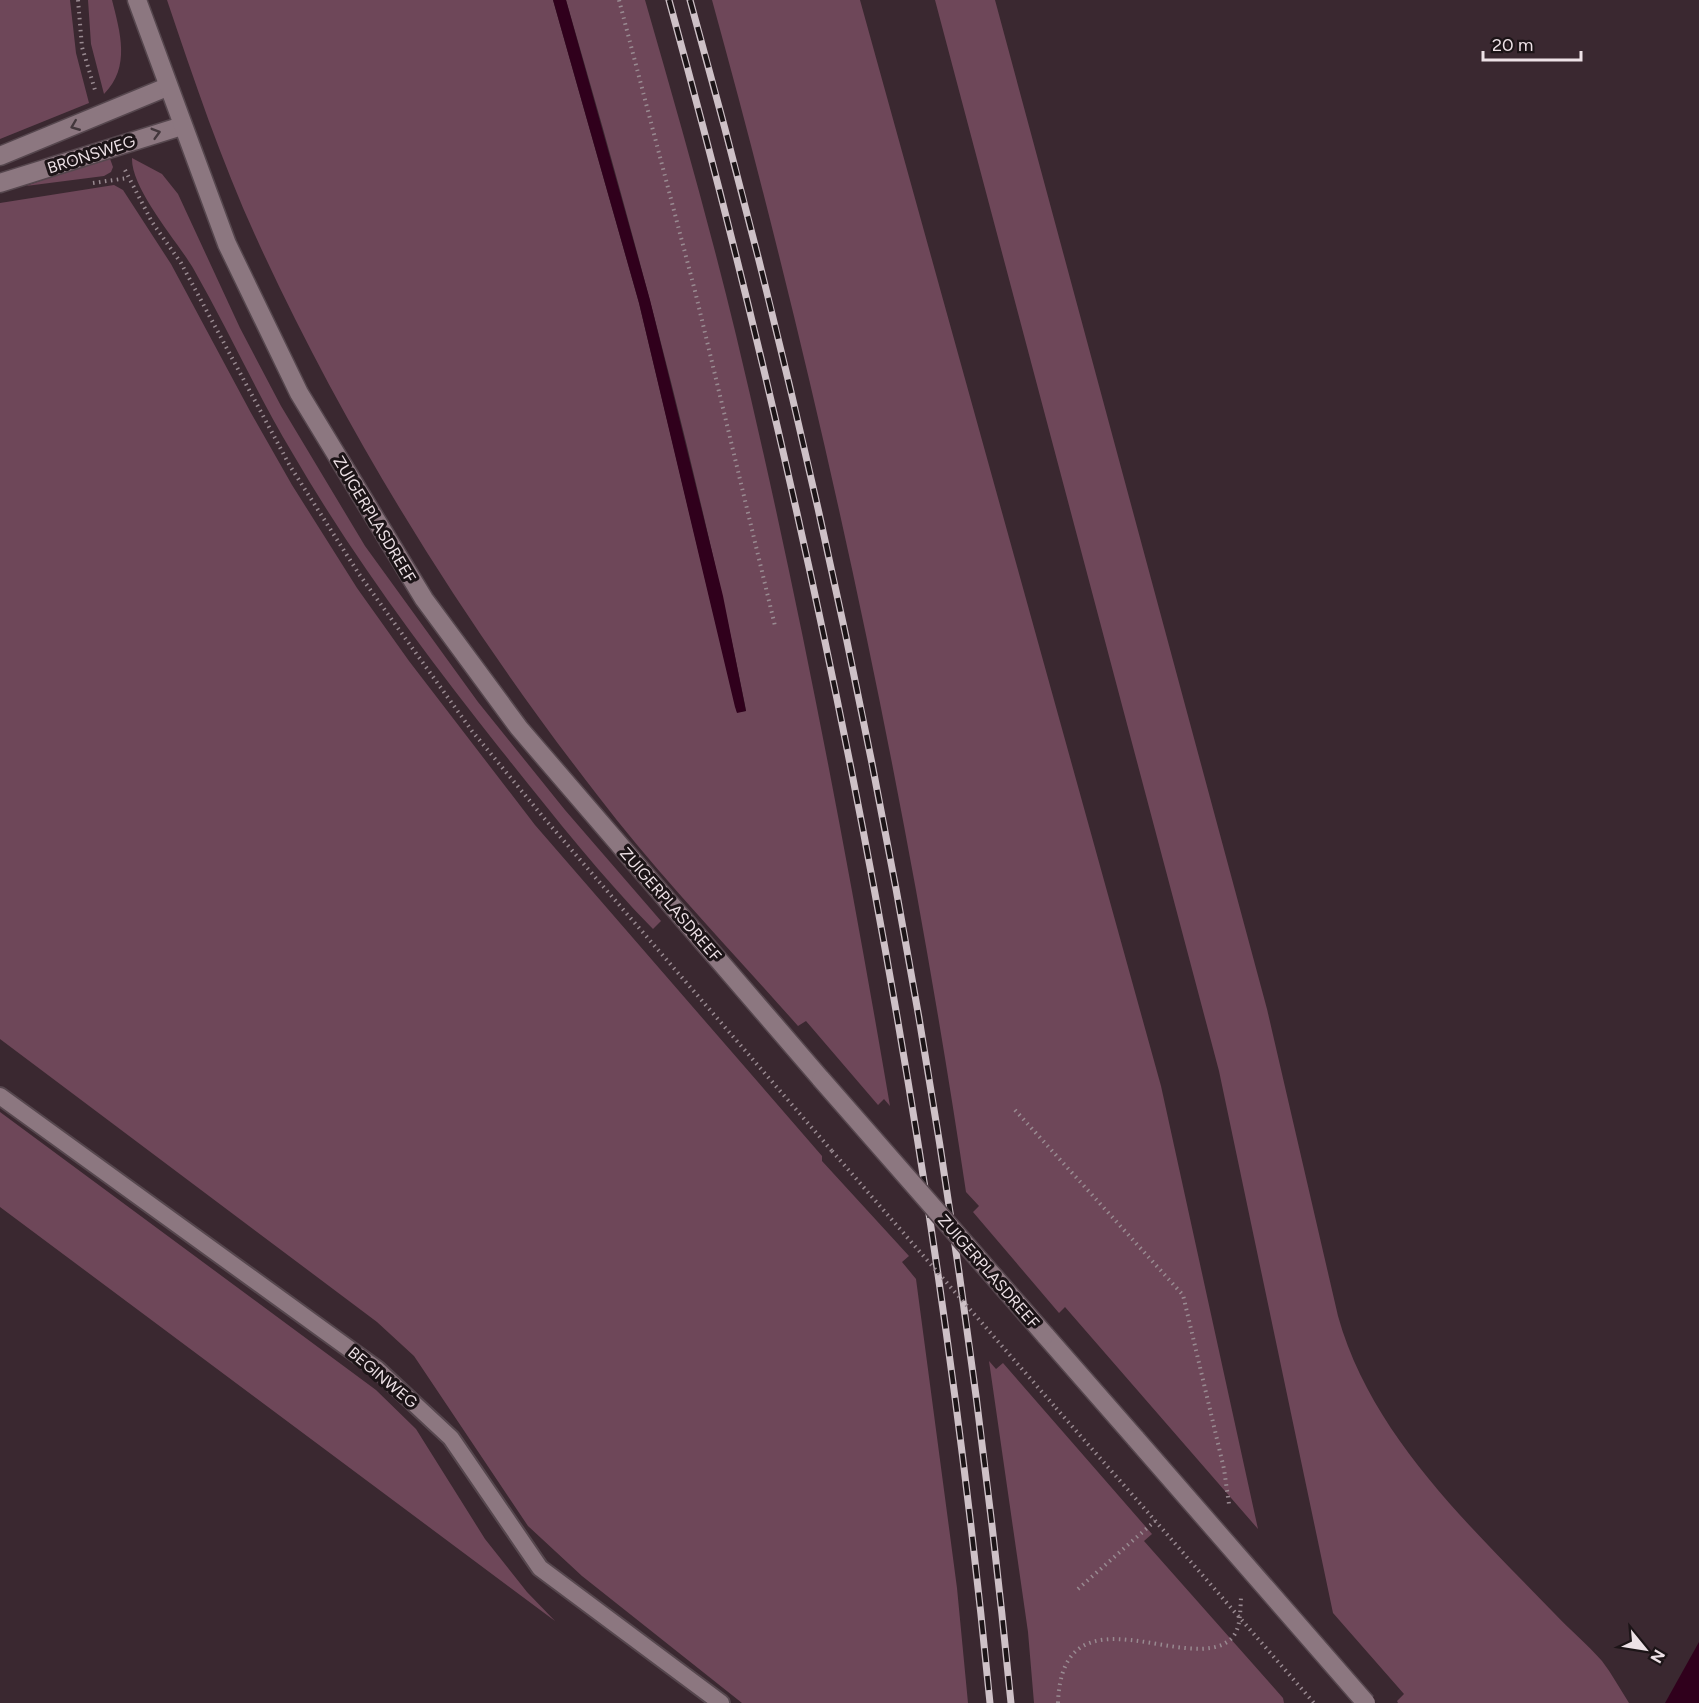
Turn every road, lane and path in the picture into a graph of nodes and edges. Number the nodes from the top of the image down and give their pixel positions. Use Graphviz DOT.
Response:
graph roads {
  1 [pos="78,0"];
  2 [pos="137,0"];
  3 [pos="619,0"];
  4 [pos="167,87"];
  5 [pos="104,115"];
  6 [pos="182,126"];
  7 [pos="0,156"];
  8 [pos="0,183"];
  9 [pos="775,626"];
  10 [pos="0,1096"];
  11 [pos="1015,1110"];
  12 [pos="832,1151"];
  13 [pos="1230,1514"];
  14 [pos="1155,1521"];
  15 [pos="1078,1589"];
  16 [pos="1241,1590"];
  17 [pos="721,1703"];
  18 [pos="1058,1703"];
  19 [pos="1314,1703"];
  20 [pos="1366,1703"];
  1 -- 5 [label="path"];
  2 -- 4 [label="main road, ZUIGERPLASDREEF"];
  3 -- 9 [label="path"];
  4 -- 5 [label="main road, BRONSWEG"];
  4 -- 6 [label="main road, ZUIGERPLASDREEF"];
  5 -- 7 [label="main road, BRONSWEG, one-way"];
  8 -- 6 [label="main road, BRONSWEG, one-way"];
  6 -- 20 [label="main road, ZUIGERPLASDREEF, bridge"];
  10 -- 17 [label="lane, BEGINWEG"];
  11 -- 13 [label="path"];
  12 -- 14 [label="path, bridge"];
  14 -- 15 [label="path"];
  14 -- 19 [label="path, bridge"];
  16 -- 18 [label="path"];
}
